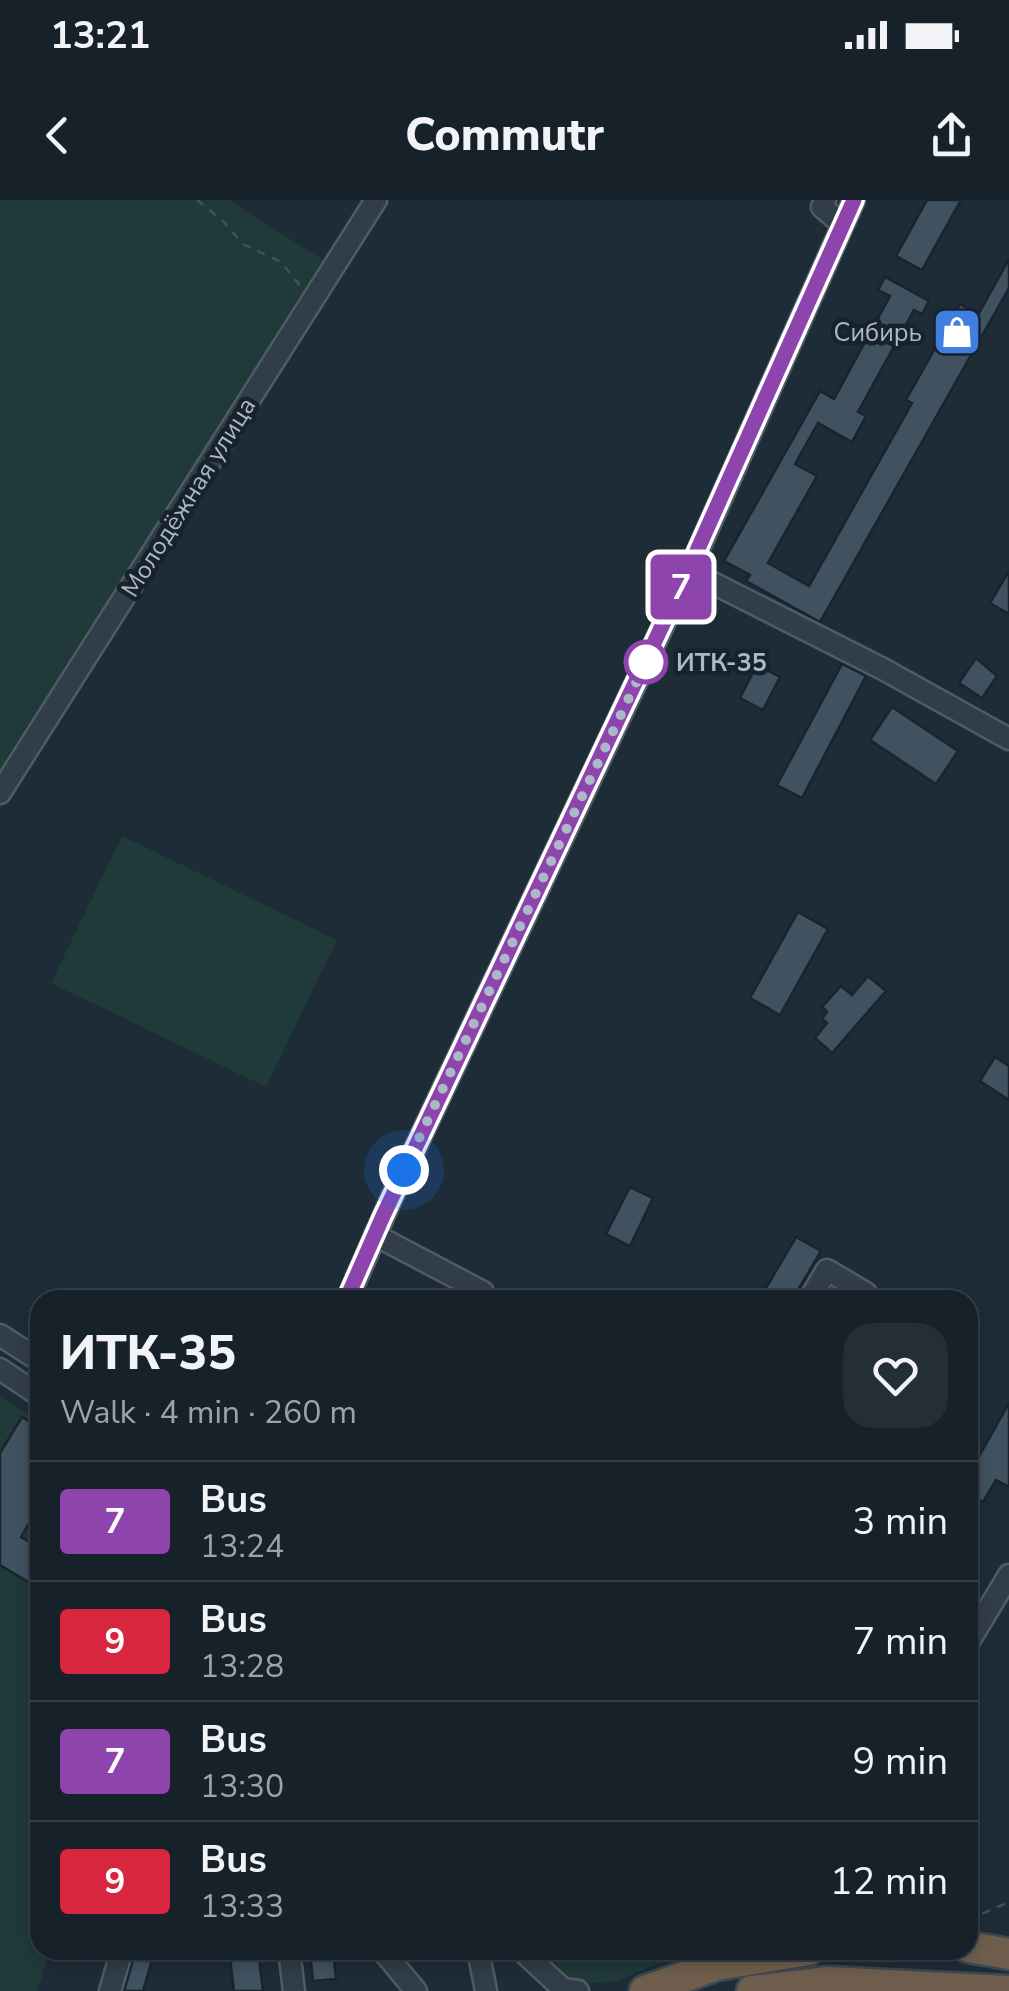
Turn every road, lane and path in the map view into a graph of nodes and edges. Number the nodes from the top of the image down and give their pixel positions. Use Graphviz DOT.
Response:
graph roads {
  1 [pos="197,200"];
  2 [pos="376,200"];
  3 [pos="825,200"];
  4 [pos="854,200"];
  5 [pos="843,224"];
  6 [pos="312,301"];
  7 [pos="688,571"];
  8 [pos="1009,739"];
  9 [pos="0,793"];
  10 [pos="374,1235"];
  11 [pos="350,1290"];
  12 [pos="479,1290"];
  13 [pos="815,1290"];
  14 [pos="861,1290"];
  15 [pos="0,1335"];
  16 [pos="30,1354"];
  17 [pos="0,1370"];
  18 [pos="30,1390"];
  19 [pos="1009,1575"];
  20 [pos="978,1626"];
  21 [pos="1009,1902"];
  22 [pos="978,1930"];
  23 [pos="978,1943"];
  24 [pos="1009,1954"];
  25 [pos="119,1960"];
  26 [pos="290,1960"];
  27 [pos="390,1960"];
  28 [pos="480,1960"];
  29 [pos="531,1960"];
  30 [pos="747,1960"];
  31 [pos="1009,1990"];
  32 [pos="110,1991"];
  33 [pos="294,1991"];
  34 [pos="416,1991"];
  35 [pos="486,1991"];
  36 [pos="578,1991"];
  37 [pos="645,1991"];
  38 [pos="752,1991"];
  1 -- 6 [label="path"];
  2 -- 6 [label="street, Молодёжная улица"];
  3 -- 5 [label="street"];
  4 -- 5 [label="street"];
  5 -- 7 [label="street"];
  6 -- 9 [label="street, Молодёжная улица"];
  7 -- 8 [label="street"];
  7 -- 10 [label="street"];
  10 -- 11 [label="street"];
  10 -- 12 [label="street"];
  13 -- 14 [label="street"];
  15 -- 16 [label="street"];
  17 -- 18 [label="street"];
  19 -- 20 [label="street"];
  21 -- 22 [label="path"];
  23 -- 24 [label="highway"];
  25 -- 32 [label="street"];
  26 -- 33 [label="street"];
  27 -- 34 [label="street"];
  28 -- 35 [label="street"];
  29 -- 36 [label="street"];
  30 -- 37 [label="highway"];
  31 -- 38 [label="highway"];
}
